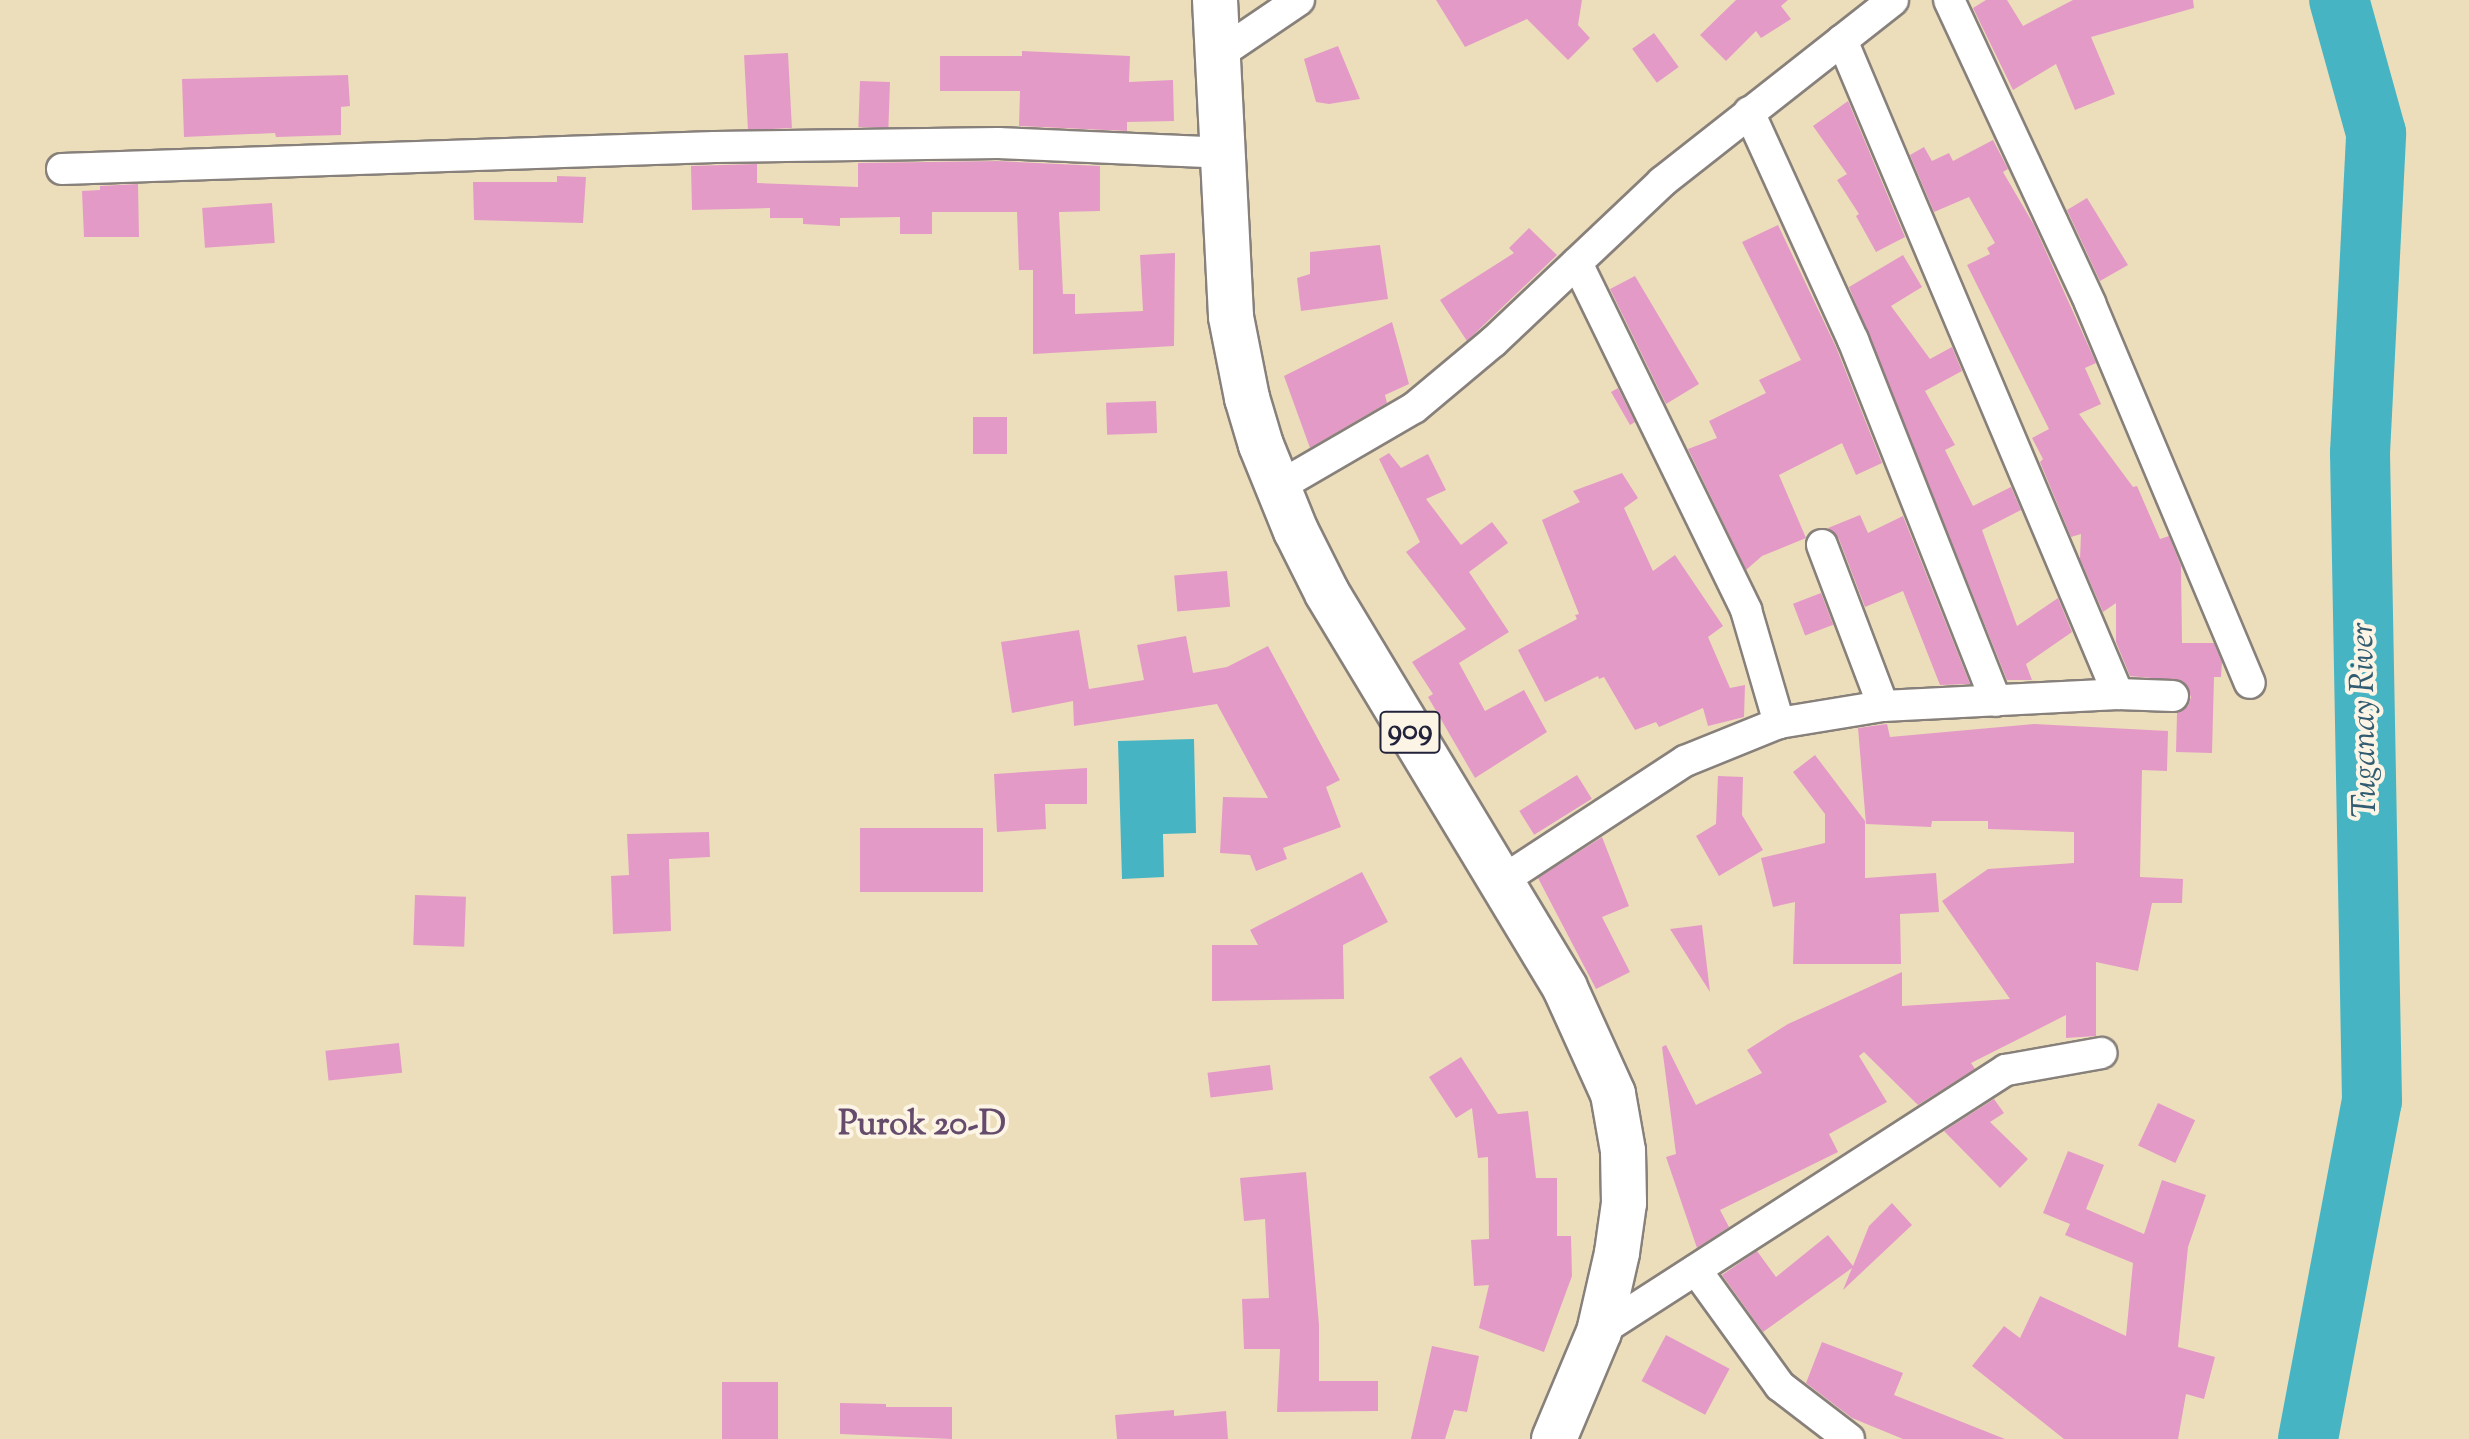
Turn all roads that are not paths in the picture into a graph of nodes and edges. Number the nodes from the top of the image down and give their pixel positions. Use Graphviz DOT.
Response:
graph roads {
  1 [pos="1215,0"];
  2 [pos="1299,0"];
  3 [pos="1893,0"];
  4 [pos="1949,0"];
  5 [pos="1842,40"];
  6 [pos="1218,55"];
  7 [pos="1749,112"];
  8 [pos="1223,153"];
  9 [pos="62,169"];
  10 [pos="1577,263"];
  11 [pos="1278,487"];
  12 [pos="1822,545"];
  13 [pos="2250,683"];
  14 [pos="2118,694"];
  15 [pos="2173,696"];
  16 [pos="1996,701"];
  17 [pos="1883,706"];
  18 [pos="1779,723"];
  19 [pos="1500,882"];
  20 [pos="2101,1053"];
  21 [pos="1696,1270"];
  22 [pos="1599,1332"];
  23 [pos="1554,1439"];
  24 [pos="1849,1439"];
  1 -- 6 [label="main road, 909"];
  2 -- 6 [label="street"];
  3 -- 5 [label="street"];
  4 -- 13 [label="street"];
  5 -- 7 [label="street"];
  5 -- 14 [label="street"];
  6 -- 8 [label="main road, 909"];
  7 -- 10 [label="street"];
  7 -- 16 [label="street"];
  8 -- 9 [label="street"];
  8 -- 11 [label="main road, 909"];
  10 -- 11 [label="street"];
  10 -- 18 [label="street"];
  11 -- 19 [label="main road, 909"];
  12 -- 17 [label="street"];
  14 -- 15 [label="street"];
  14 -- 16 [label="street"];
  16 -- 17 [label="street"];
  17 -- 18 [label="street"];
  18 -- 19 [label="street"];
  19 -- 22 [label="main road, 909"];
  20 -- 21 [label="street"];
  21 -- 22 [label="street"];
  21 -- 24 [label="street"];
  22 -- 23 [label="main road, 909"];
}
